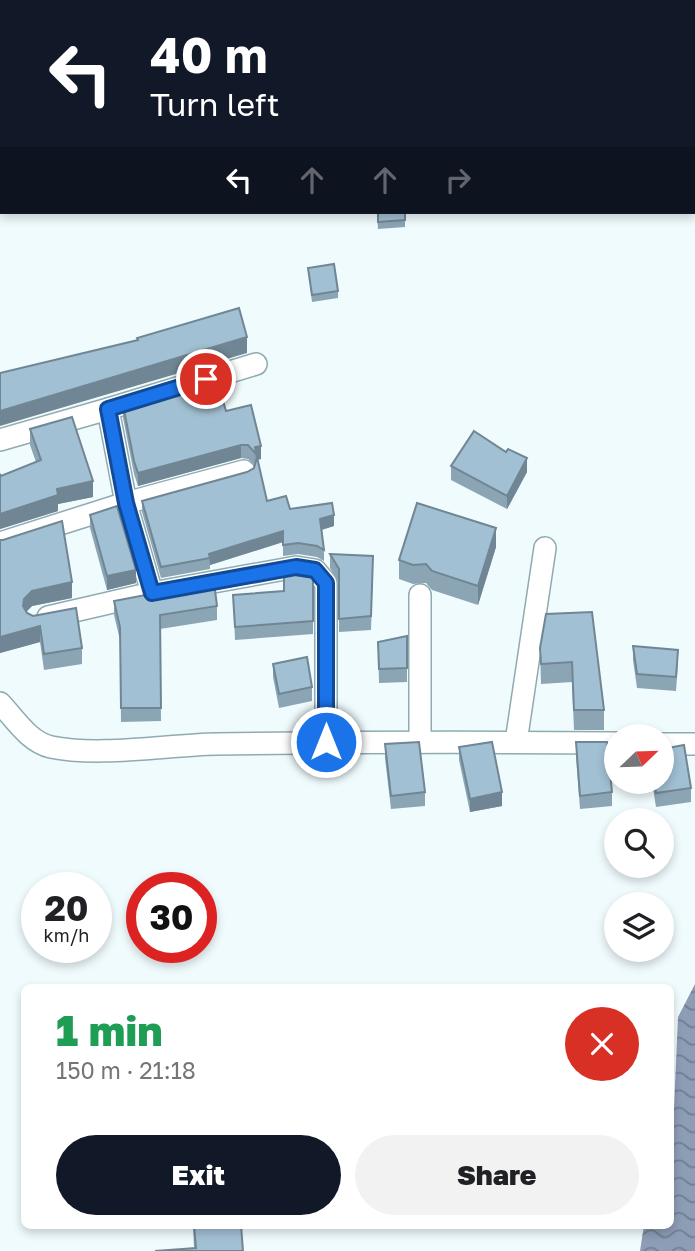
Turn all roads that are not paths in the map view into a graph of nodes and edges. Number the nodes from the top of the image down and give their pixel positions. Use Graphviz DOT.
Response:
graph roads {
  1 [pos="256,364"];
  2 [pos="108,409"];
  3 [pos="0,440"];
  4 [pos="244,471"];
  5 [pos="126,503"];
  6 [pos="0,543"];
  7 [pos="545,548"];
  8 [pos="152,593"];
  9 [pos="420,595"];
  10 [pos="36,619"];
  11 [pos="0,703"];
  12 [pos="420,741"];
  13 [pos="326,742"];
  14 [pos="516,742"];
  15 [pos="604,743"];
  16 [pos="674,744"];
  17 [pos="695,744"];
  1 -- 2 [label="street"];
  2 -- 3 [label="street"];
  2 -- 5 [label="street"];
  4 -- 5 [label="street"];
  5 -- 6 [label="street"];
  5 -- 8 [label="street"];
  7 -- 14 [label="street"];
  8 -- 10 [label="street"];
  8 -- 13 [label="street"];
  9 -- 12 [label="street"];
  11 -- 13 [label="street"];
  12 -- 13 [label="street"];
  12 -- 14 [label="street"];
  14 -- 15 [label="street"];
  16 -- 17 [label="street"];
}
